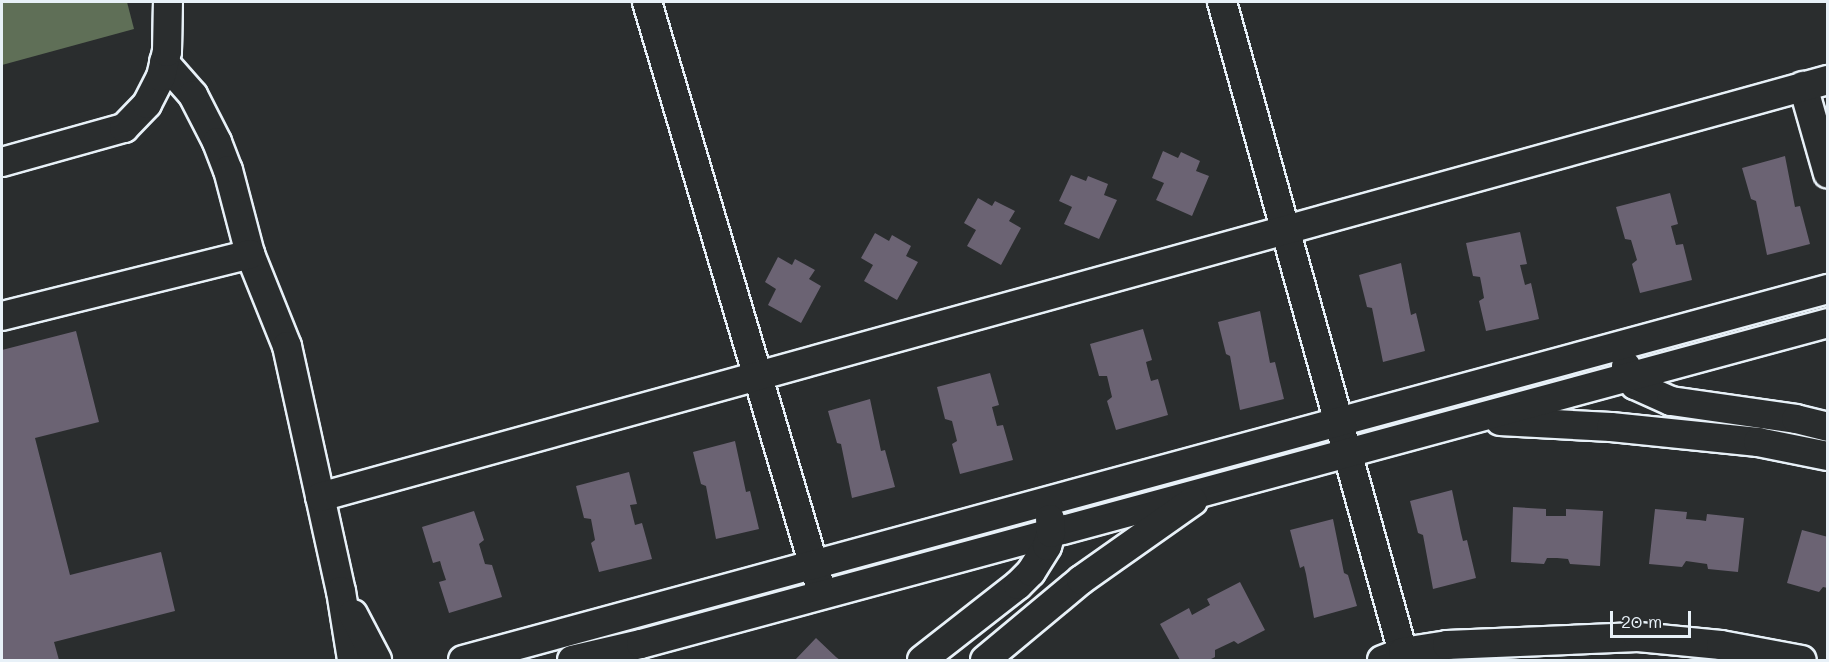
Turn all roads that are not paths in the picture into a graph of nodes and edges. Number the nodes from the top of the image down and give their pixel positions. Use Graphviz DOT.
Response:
graph roads {
  1 [pos="168,2"];
  2 [pos="647,2"];
  3 [pos="1222,2"];
  4 [pos="164,62"];
  5 [pos="1815,83"];
  6 [pos="2,162"];
  7 [pos="1827,174"];
  8 [pos="1285,231"];
  9 [pos="250,254"];
  10 [pos="1827,289"];
  11 [pos="2,316"];
  12 [pos="1827,323"];
  13 [pos="1620,346"];
  14 [pos="758,377"];
  15 [pos="1630,378"];
  16 [pos="1474,420"];
  17 [pos="1339,423"];
  18 [pos="1827,427"];
  19 [pos="1346,455"];
  20 [pos="1827,456"];
  21 [pos="1205,492"];
  22 [pos="320,497"];
  23 [pos="1049,502"];
  24 [pos="1051,533"];
  25 [pos="813,566"];
  26 [pos="341,591"];
  27 [pos="822,594"];
  28 [pos="1397,658"];
  29 [pos="352,660"];
  30 [pos="377,660"];
  31 [pos="463,660"];
  32 [pos="572,660"];
  33 [pos="922,660"];
  34 [pos="985,660"];
  35 [pos="1802,660"];
  1 -- 4 [label="street"];
  2 -- 14 [label="street"];
  3 -- 8 [label="street"];
  4 -- 6 [label="street"];
  4 -- 9 [label="street"];
  5 -- 7 [label="street"];
  5 -- 8 [label="street"];
  8 -- 14 [label="street"];
  8 -- 17 [label="street"];
  9 -- 11 [label="street"];
  9 -- 22 [label="street"];
  10 -- 13 [label="street"];
  12 -- 15 [label="street"];
  13 -- 15 [label="street"];
  13 -- 17 [label="street"];
  14 -- 22 [label="street"];
  14 -- 25 [label="street"];
  15 -- 16 [label="street"];
  15 -- 18 [label="street"];
  16 -- 19 [label="street"];
  16 -- 20 [label="street"];
  17 -- 19 [label="street"];
  17 -- 23 [label="street"];
  19 -- 21 [label="street"];
  19 -- 28 [label="street"];
  21 -- 24 [label="street"];
  21 -- 34 [label="street"];
  22 -- 26 [label="street"];
  23 -- 24 [label="street"];
  23 -- 25 [label="street"];
  24 -- 27 [label="street"];
  24 -- 33 [label="street"];
  25 -- 27 [label="street"];
  25 -- 31 [label="street"];
  26 -- 29 [label="street"];
  26 -- 30 [label="street"];
  27 -- 32 [label="street"];
  28 -- 35 [label="street"];
}
